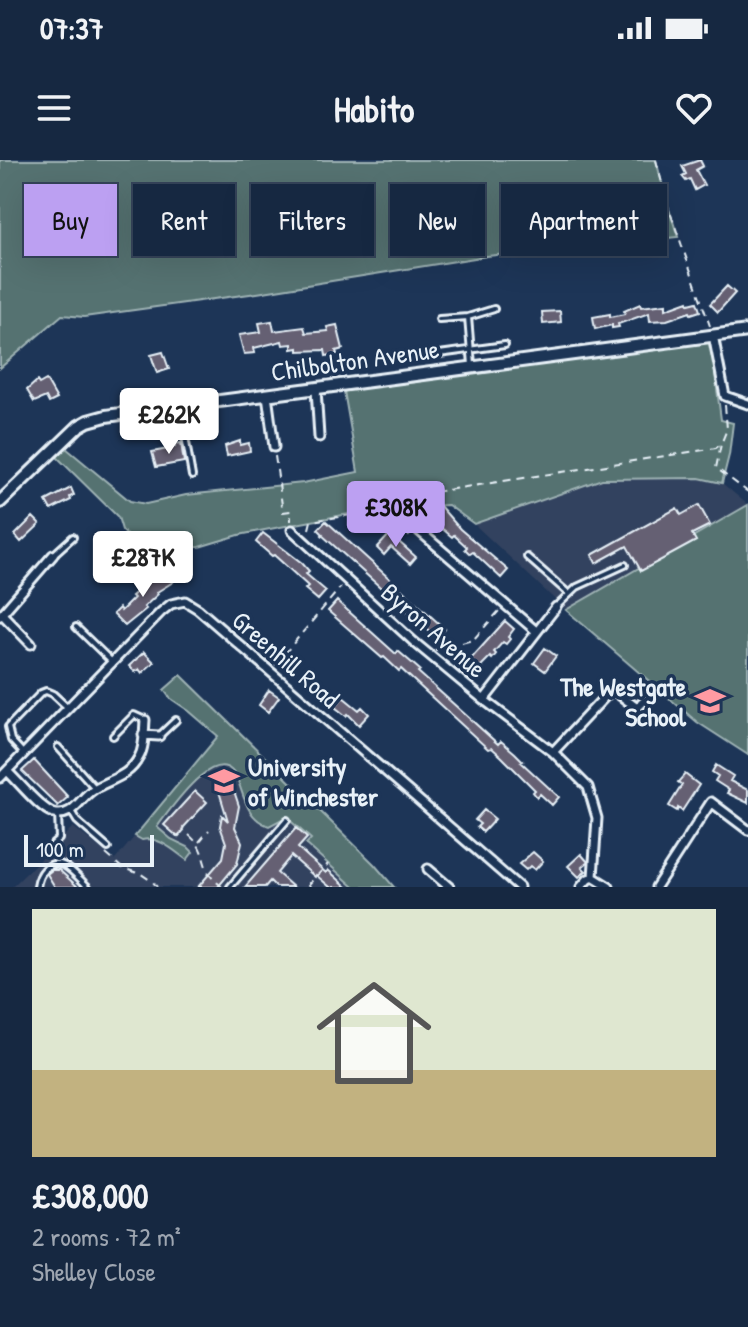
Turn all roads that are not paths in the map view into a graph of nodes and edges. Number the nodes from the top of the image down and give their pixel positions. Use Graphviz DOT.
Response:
graph roads {
  1 [pos="494,309"];
  2 [pos="468,317"];
  3 [pos="439,319"];
  4 [pos="748,331"];
  5 [pos="713,335"];
  6 [pos="505,345"];
  7 [pos="470,349"];
  8 [pos="439,354"];
  9 [pos="472,367"];
  10 [pos="316,389"];
  11 [pos="267,395"];
  12 [pos="748,404"];
  13 [pos="179,405"];
  14 [pos="319,437"];
  15 [pos="274,447"];
  16 [pos="192,476"];
  17 [pos="0,502"];
  18 [pos="309,529"];
  19 [pos="417,529"];
  20 [pos="292,530"];
  21 [pos="73,537"];
  22 [pos="300,537"];
  23 [pos="53,555"];
  24 [pos="527,557"];
  25 [pos="625,565"];
  26 [pos="569,594"];
  27 [pos="556,607"];
  28 [pos="1,615"];
  29 [pos="76,627"];
  30 [pos="536,631"];
  31 [pos="31,644"];
  32 [pos="113,663"];
  33 [pos="484,700"];
  34 [pos="644,701"];
  35 [pos="68,709"];
  36 [pos="145,720"];
  37 [pos="176,720"];
  38 [pos="143,735"];
  39 [pos="113,736"];
  40 [pos="159,736"];
  41 [pos="58,747"];
  42 [pos="553,752"];
  43 [pos="24,754"];
  44 [pos="7,771"];
  45 [pos="0,778"];
  46 [pos="95,788"];
  47 [pos="71,811"];
  48 [pos="58,814"];
  49 [pos="287,820"];
  50 [pos="748,830"];
  51 [pos="53,844"];
  52 [pos="108,848"];
  53 [pos="428,869"];
  54 [pos="593,877"];
  55 [pos="37,887"];
  56 [pos="88,887"];
  57 [pos="230,887"];
  58 [pos="449,887"];
  59 [pos="518,887"];
  60 [pos="581,887"];
  61 [pos="609,887"];
  62 [pos="656,887"];
  1 -- 2 [label="lane"];
  2 -- 3 [label="lane"];
  2 -- 7 [label="lane"];
  4 -- 5 [label="main road, Chilbolton Avenue"];
  5 -- 9 [label="main road, Chilbolton Avenue"];
  5 -- 12 [label="street"];
  6 -- 7 [label="lane"];
  7 -- 8 [label="lane"];
  7 -- 9 [label="lane"];
  9 -- 10 [label="main road, Chilbolton Avenue"];
  10 -- 11 [label="main road, Chilbolton Avenue"];
  10 -- 14 [label="street"];
  11 -- 13 [label="main road, Chilbolton Avenue"];
  11 -- 15 [label="street"];
  13 -- 16 [label="lane"];
  13 -- 17 [label="main road, Chilbolton Avenue"];
  18 -- 22 [label="street"];
  19 -- 30 [label="street"];
  20 -- 22 [label="street, Byron Avenue"];
  21 -- 23 [label="lane"];
  22 -- 33 [label="street, Byron Avenue"];
  23 -- 28 [label="street"];
  24 -- 26 [label="lane"];
  25 -- 26 [label="lane"];
  26 -- 27 [label="lane"];
  27 -- 30 [label="street"];
  28 -- 31 [label="street"];
  29 -- 32 [label="lane"];
  30 -- 33 [label="street"];
  32 -- 35 [label="street, Greenhill Road"];
  32 -- 59 [label="street, Greenhill Road"];
  33 -- 42 [label="street, Byron Avenue"];
  34 -- 42 [label="street"];
  35 -- 43 [label="street, Greenhill Road"];
  35 -- 43 [label="lane"];
  36 -- 38 [label="street"];
  36 -- 39 [label="lane"];
  37 -- 40 [label="lane"];
  38 -- 40 [label="street"];
  38 -- 46 [label="street"];
  41 -- 46 [label="lane"];
  42 -- 54 [label="street, Byron Avenue"];
  43 -- 44 [label="street, Greenhill Road"];
  44 -- 45 [label="street, Greenhill Road"];
  44 -- 48 [label="street"];
  46 -- 47 [label="street"];
  47 -- 48 [label="street"];
  47 -- 52 [label="lane"];
  48 -- 51 [label="lane"];
  49 -- 57 [label="lane"];
  50 -- 62 [label="street"];
  53 -- 58 [label="street"];
  54 -- 60 [label="street"];
  54 -- 61 [label="street"];
  55 -- 56 [label="lane"];
}
